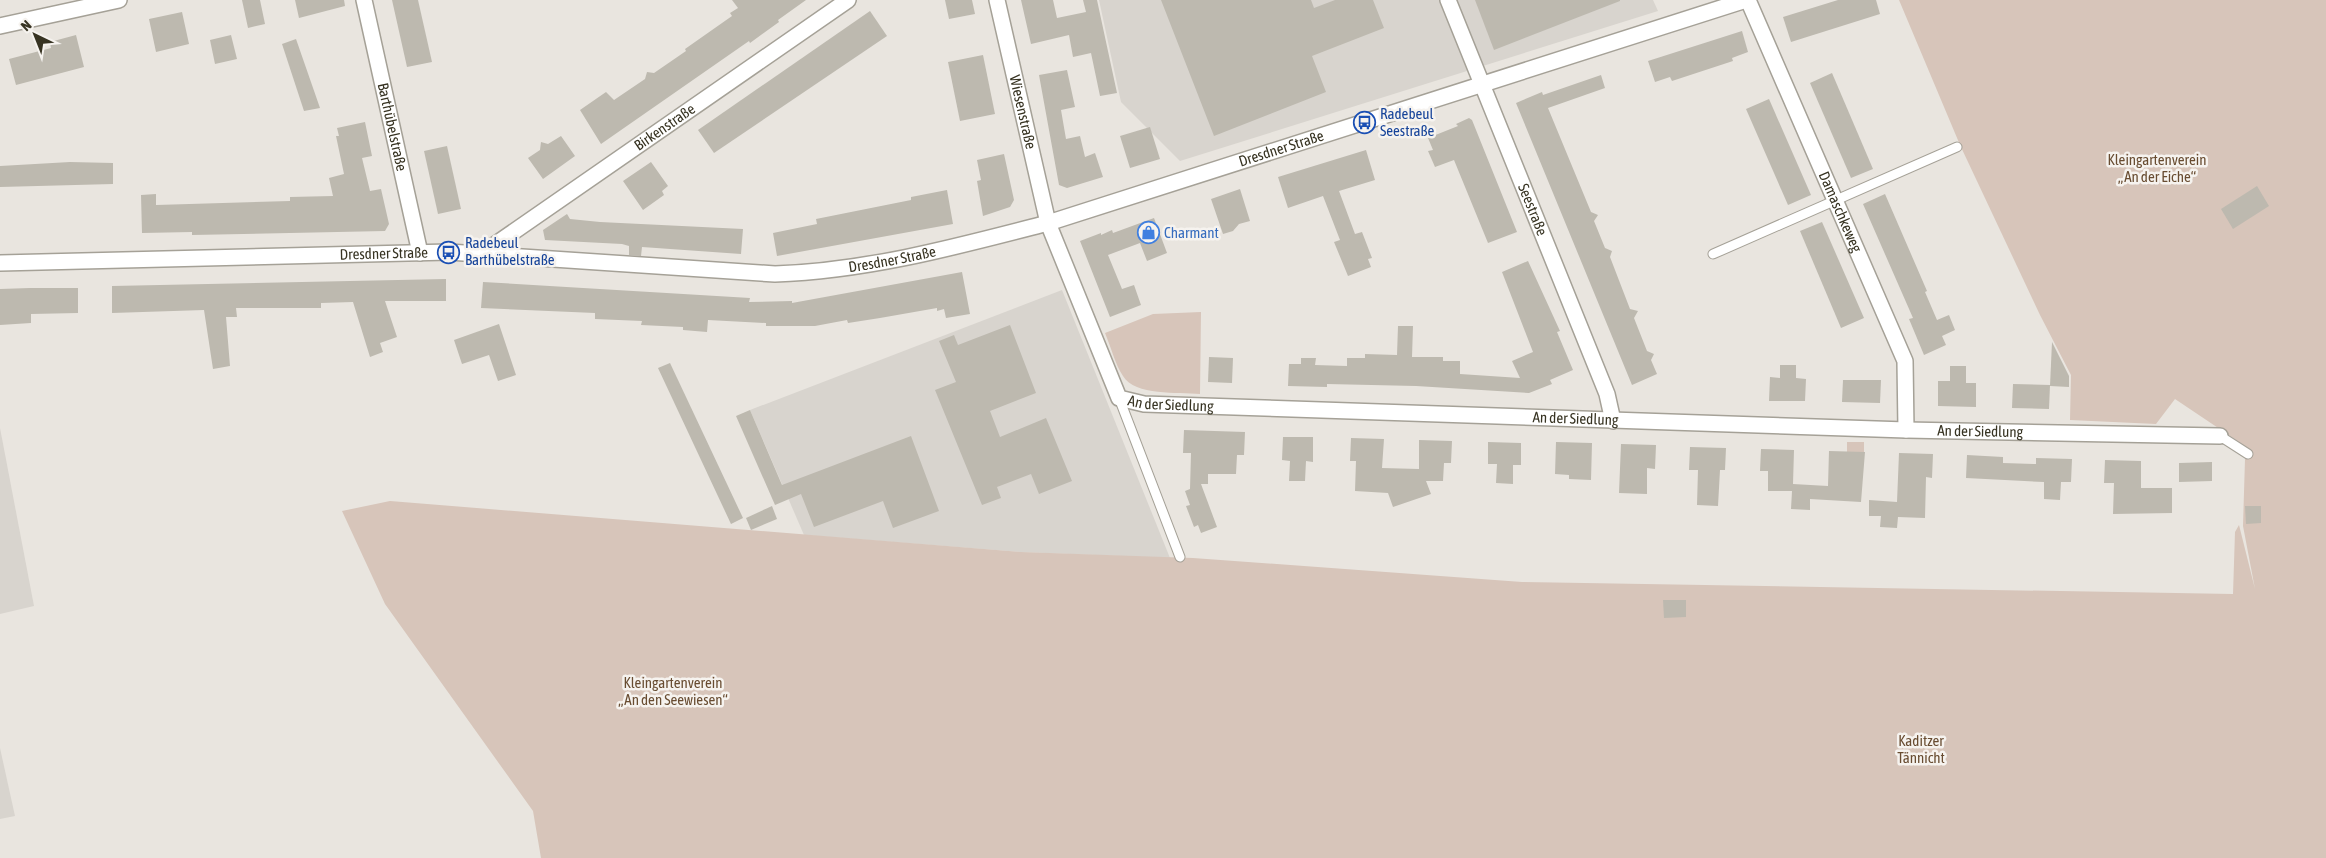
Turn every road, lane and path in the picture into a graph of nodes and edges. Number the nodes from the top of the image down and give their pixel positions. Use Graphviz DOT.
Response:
graph roads {
  1 [pos="119,0"];
  2 [pos="364,0"];
  3 [pos="848,0"];
  4 [pos="997,0"];
  5 [pos="1448,0"];
  6 [pos="1747,0"];
  7 [pos="0,26"];
  8 [pos="1482,86"];
  9 [pos="1957,147"];
  10 [pos="1836,200"];
  11 [pos="1048,223"];
  12 [pos="420,253"];
  13 [pos="483,253"];
  14 [pos="1713,254"];
  15 [pos="0,263"];
  16 [pos="1119,398"];
  17 [pos="1613,421"];
  18 [pos="1906,430"];
  19 [pos="2220,436"];
  20 [pos="2248,454"];
  21 [pos="1180,557"];
  1 -- 7 [label="street"];
  2 -- 12 [label="street, Barthübelstraße"];
  3 -- 13 [label="street, Birkenstraße"];
  4 -- 11 [label="street, Wiesenstraße"];
  5 -- 8 [label="street, Seestraße"];
  6 -- 8 [label="street, Dresdner Straße"];
  6 -- 10 [label="street, Damaschkeweg"];
  8 -- 11 [label="street, Dresdner Straße"];
  8 -- 17 [label="street, Seestraße"];
  9 -- 10 [label="lane"];
  10 -- 14 [label="lane"];
  10 -- 18 [label="street, Damaschkeweg"];
  11 -- 13 [label="street, Dresdner Straße"];
  11 -- 16 [label="street, An der Siedlung"];
  12 -- 13 [label="street, Dresdner Straße"];
  12 -- 15 [label="street, Dresdner Straße"];
  16 -- 17 [label="street, An der Siedlung"];
  16 -- 21 [label="lane"];
  17 -- 18 [label="street, An der Siedlung"];
  18 -- 19 [label="street, An der Siedlung"];
  19 -- 20 [label="lane"];
}
